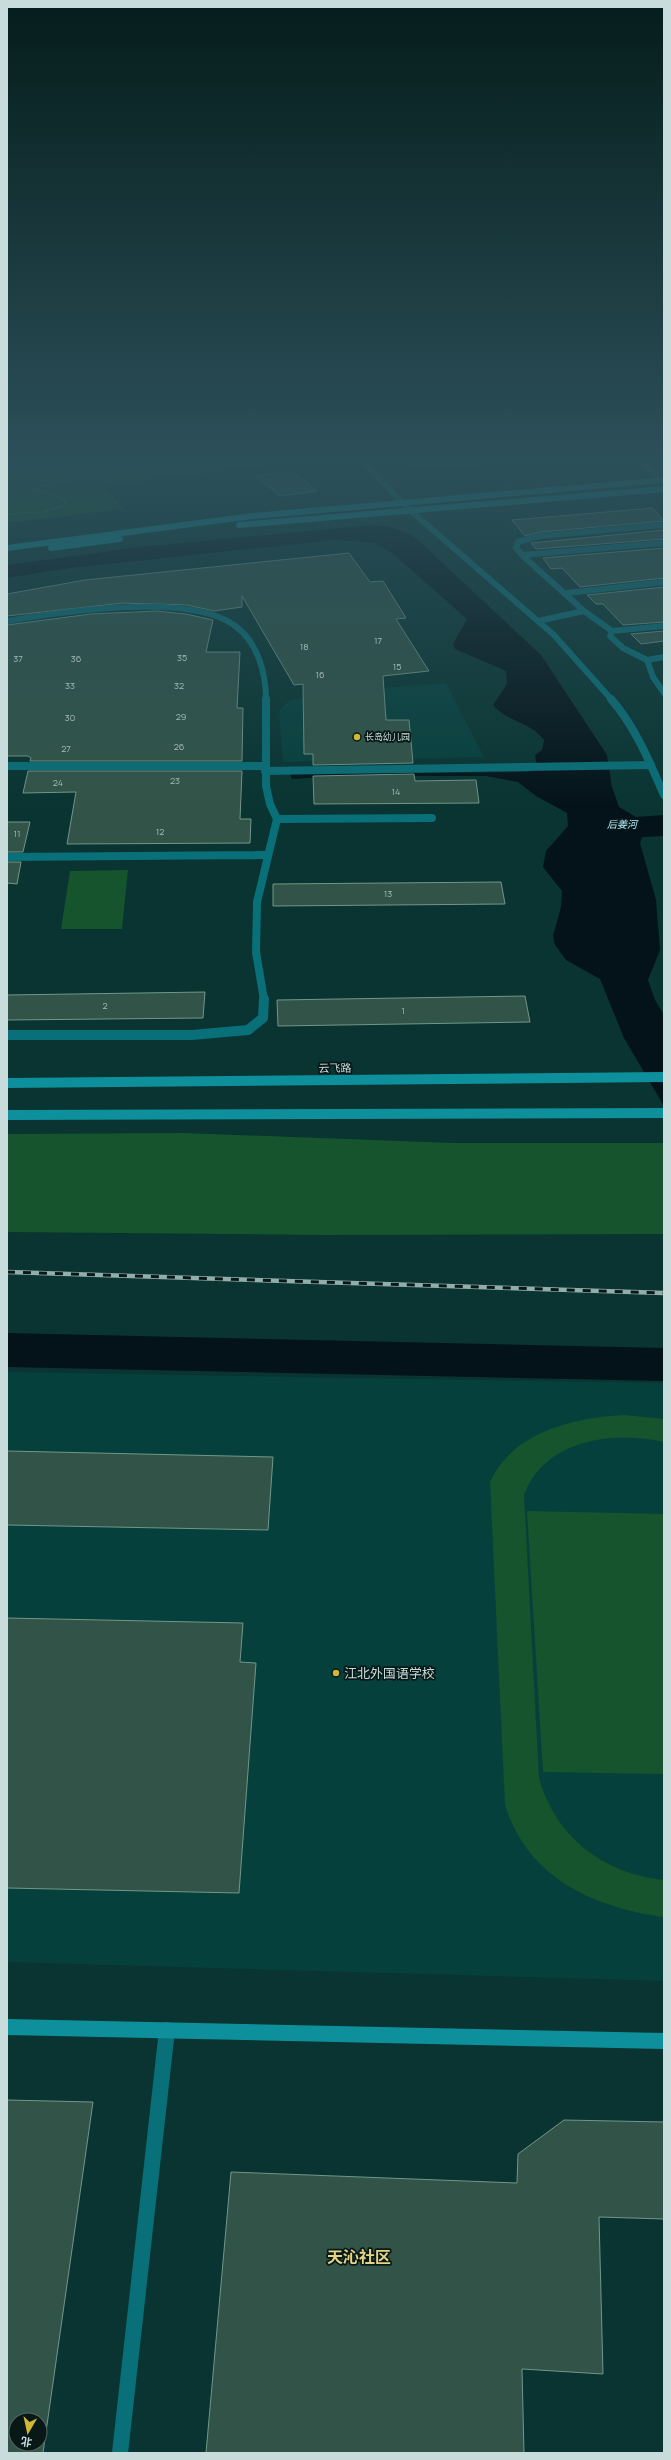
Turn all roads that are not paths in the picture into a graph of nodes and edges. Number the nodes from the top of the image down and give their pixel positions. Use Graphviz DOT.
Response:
graph roads {
  1 [pos="487,577"];
  2 [pos="546,577"];
  3 [pos="664,582"];
  4 [pos="567,592"];
  5 [pos="584,611"];
  6 [pos="7,621"];
  7 [pos="538,621"];
  8 [pos="664,626"];
  9 [pos="612,631"];
  10 [pos="664,658"];
  11 [pos="647,660"];
  12 [pos="664,694"];
  13 [pos="651,765"];
  14 [pos="7,766"];
  15 [pos="265,769"];
  16 [pos="663,793"];
  17 [pos="277,818"];
  18 [pos="432,818"];
  19 [pos="268,855"];
  20 [pos="7,857"];
  21 [pos="7,1035"];
  22 [pos="664,1077"];
  23 [pos="7,1083"];
  24 [pos="664,1112"];
  25 [pos="7,1115"];
  26 [pos="7,2027"];
  27 [pos="167,2030"];
  28 [pos="664,2042"];
  29 [pos="120,2453"];
  1 -- 7 [label="street"];
  2 -- 4 [label="street"];
  3 -- 4 [label="street"];
  4 -- 5 [label="street"];
  5 -- 7 [label="street"];
  5 -- 9 [label="street"];
  6 -- 15 [label="street"];
  7 -- 13 [label="street"];
  8 -- 9 [label="street"];
  9 -- 11 [label="street"];
  10 -- 11 [label="street"];
  11 -- 12 [label="street"];
  13 -- 15 [label="street"];
  13 -- 16 [label="street"];
  14 -- 15 [label="street"];
  15 -- 17 [label="street"];
  17 -- 18 [label="street"];
  17 -- 19 [label="street"];
  19 -- 20 [label="street"];
  19 -- 21 [label="street"];
  22 -- 23 [label="main road, 云飞路"];
  24 -- 25 [label="main road"];
  26 -- 27 [label="main road"];
  27 -- 28 [label="main road"];
  27 -- 29 [label="street"];
}
